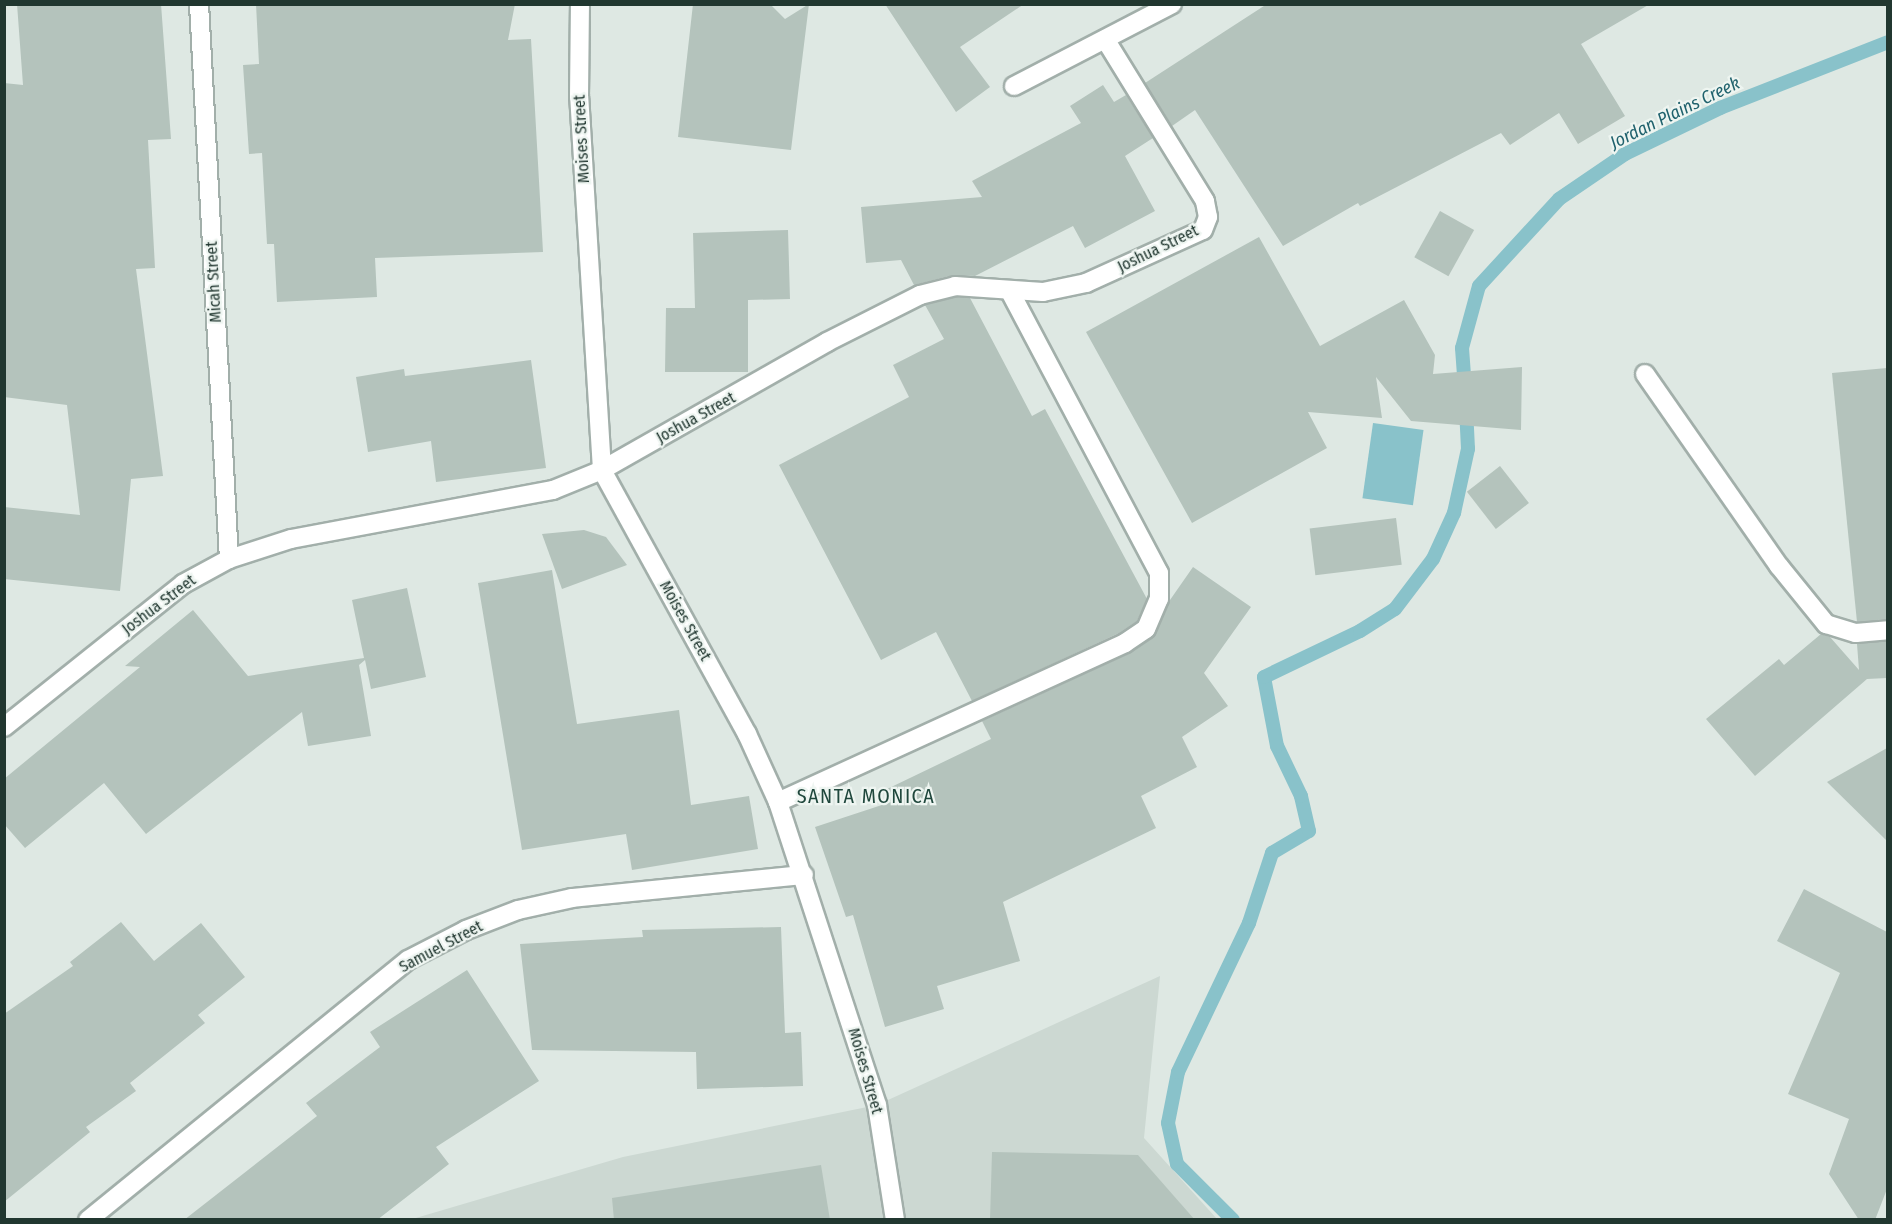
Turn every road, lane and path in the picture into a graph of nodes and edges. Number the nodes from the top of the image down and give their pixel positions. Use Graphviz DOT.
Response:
graph roads {
  1 [pos="199,4"];
  2 [pos="580,4"];
  3 [pos="1172,4"];
  4 [pos="1105,39"];
  5 [pos="1014,86"];
  6 [pos="1010,291"];
  7 [pos="1645,374"];
  8 [pos="602,470"];
  9 [pos="229,559"];
  10 [pos="1887,630"];
  11 [pos="4,727"];
  12 [pos="778,802"];
  13 [pos="804,875"];
  14 [pos="88,1220"];
  15 [pos="895,1220"];
  1 -- 9 [label="street, Micah Street"];
  2 -- 8 [label="street, Moises Street"];
  3 -- 4 [label="street"];
  4 -- 5 [label="street"];
  4 -- 6 [label="street, Joshua Street"];
  6 -- 8 [label="street, Joshua Street"];
  6 -- 12 [label="street"];
  7 -- 10 [label="street"];
  8 -- 9 [label="street, Joshua Street"];
  8 -- 12 [label="street, Moises Street"];
  9 -- 11 [label="street, Joshua Street"];
  12 -- 13 [label="street, Moises Street"];
  13 -- 14 [label="street, Samuel Street"];
  13 -- 15 [label="street, Moises Street"];
}
